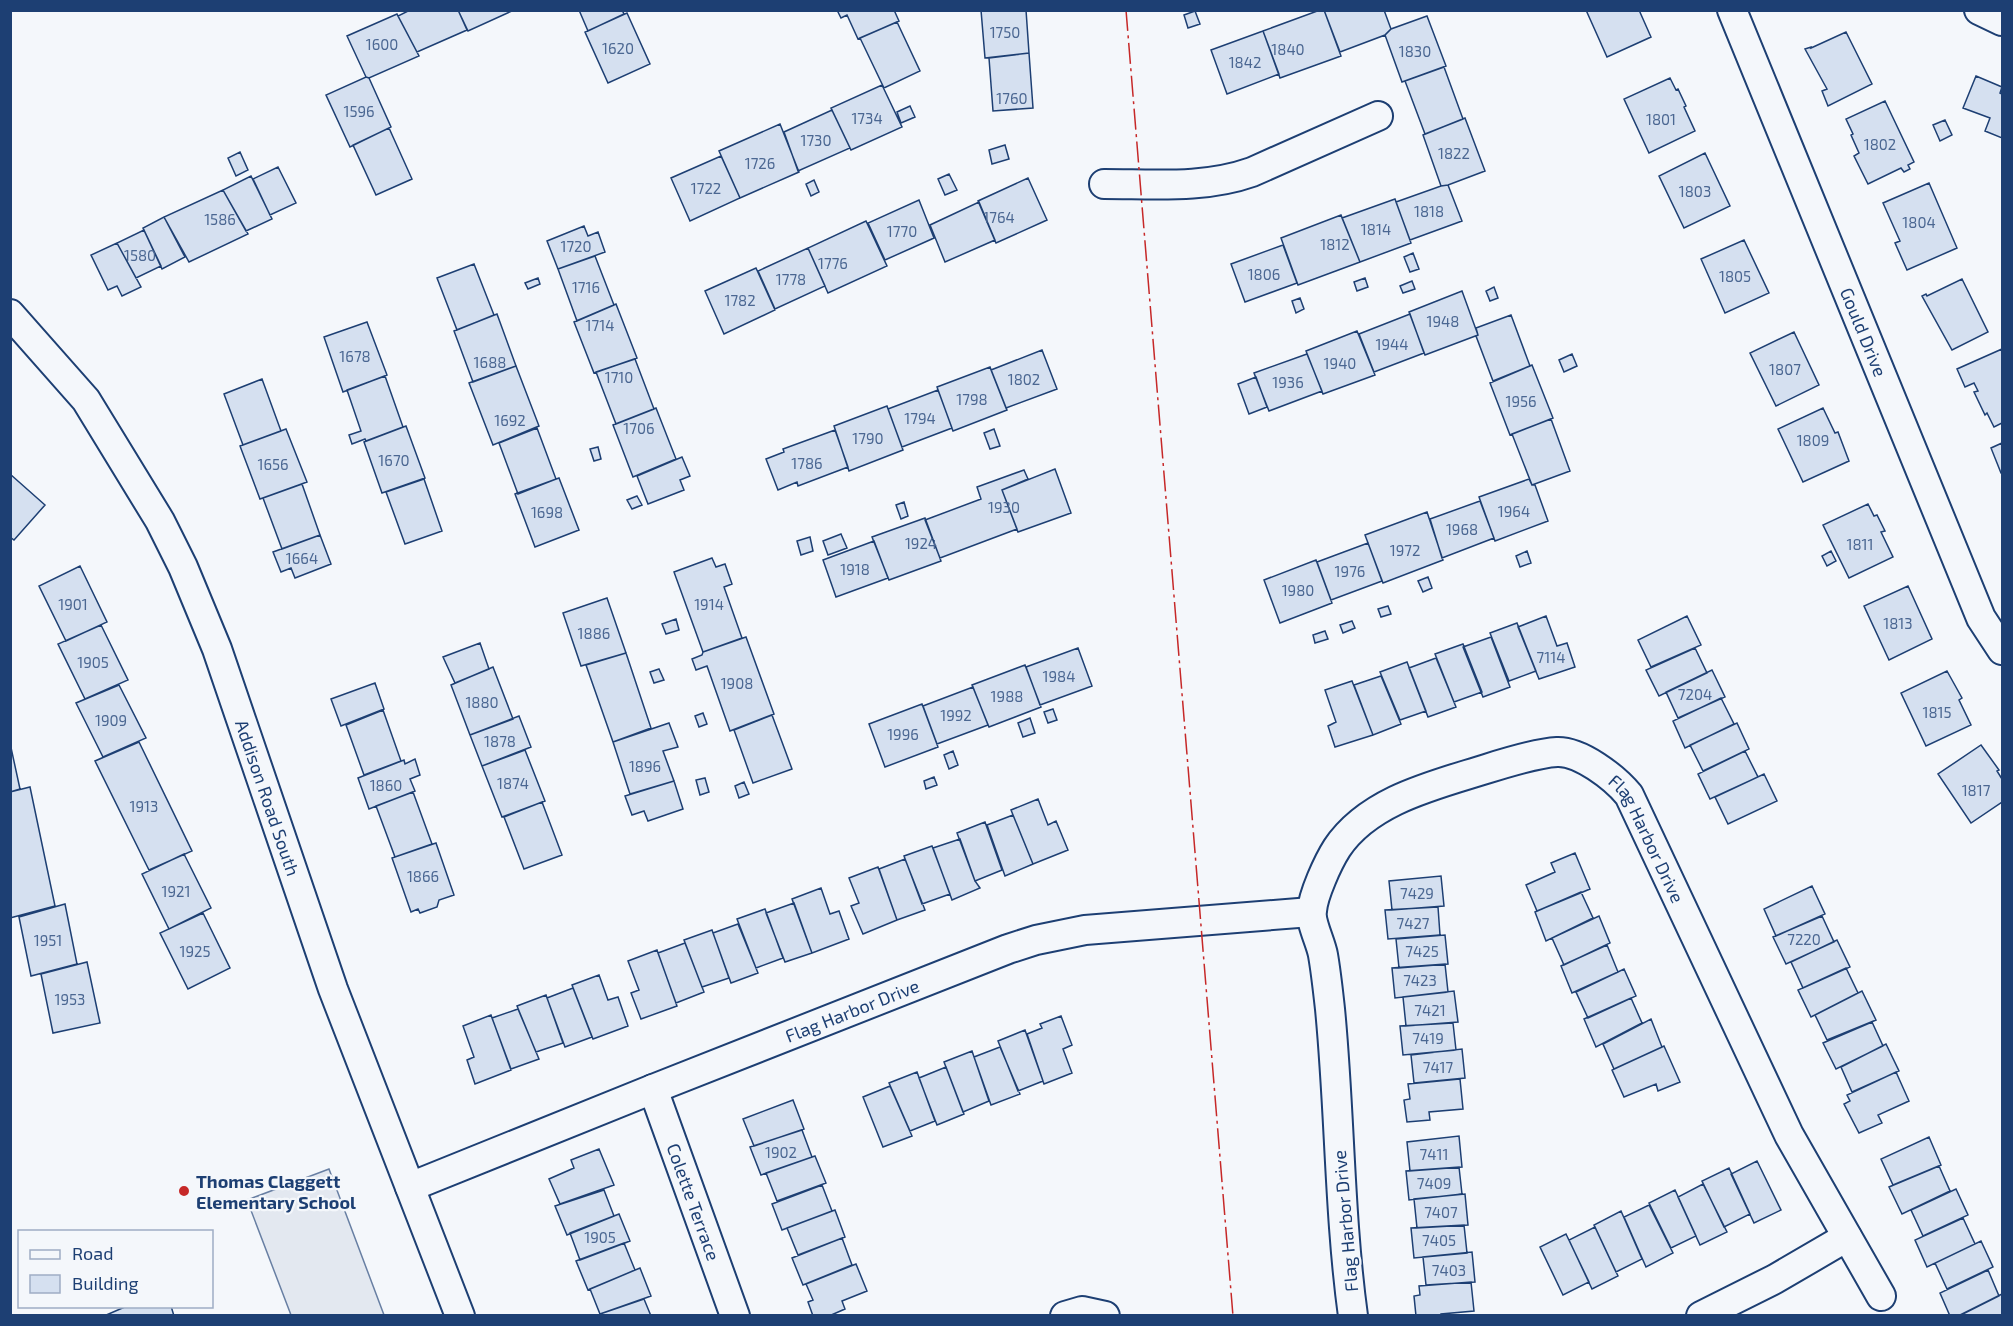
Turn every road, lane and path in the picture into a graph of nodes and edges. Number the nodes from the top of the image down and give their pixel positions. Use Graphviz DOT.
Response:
graph roads {
  1 [pos="1732,10"];
  2 [pos="1979,10"];
  3 [pos="2002,21"];
  4 [pos="1378,116"];
  5 [pos="1104,184"];
  6 [pos="10,314"];
  7 [pos="2002,650"];
  8 [pos="1311,912"];
  9 [pos="652,1089"];
  10 [pos="410,1187"];
  11 [pos="1847,1237"];
  12 [pos="1881,1296"];
  13 [pos="460,1316"];
  14 [pos="735,1316"];
  15 [pos="1065,1316"];
  16 [pos="1105,1316"];
  17 [pos="1353,1316"];
  18 [pos="1701,1316"];
  1 -- 7 [label="street, Gould Drive"];
  2 -- 3 [label="street"];
  4 -- 5 [label="street"];
  6 -- 10 [label="street, Addison Road South"];
  8 -- 9 [label="street, Flag Harbor Drive"];
  8 -- 11 [label="street, Flag Harbor Drive"];
  8 -- 17 [label="street, Flag Harbor Drive"];
  9 -- 10 [label="street, Flag Harbor Drive"];
  9 -- 14 [label="street, Colette Terrace"];
  10 -- 13 [label="street, Addison Road South"];
  11 -- 12 [label="street, Flag Harbor Drive"];
  11 -- 18 [label="street"];
  15 -- 16 [label="street"];
}
